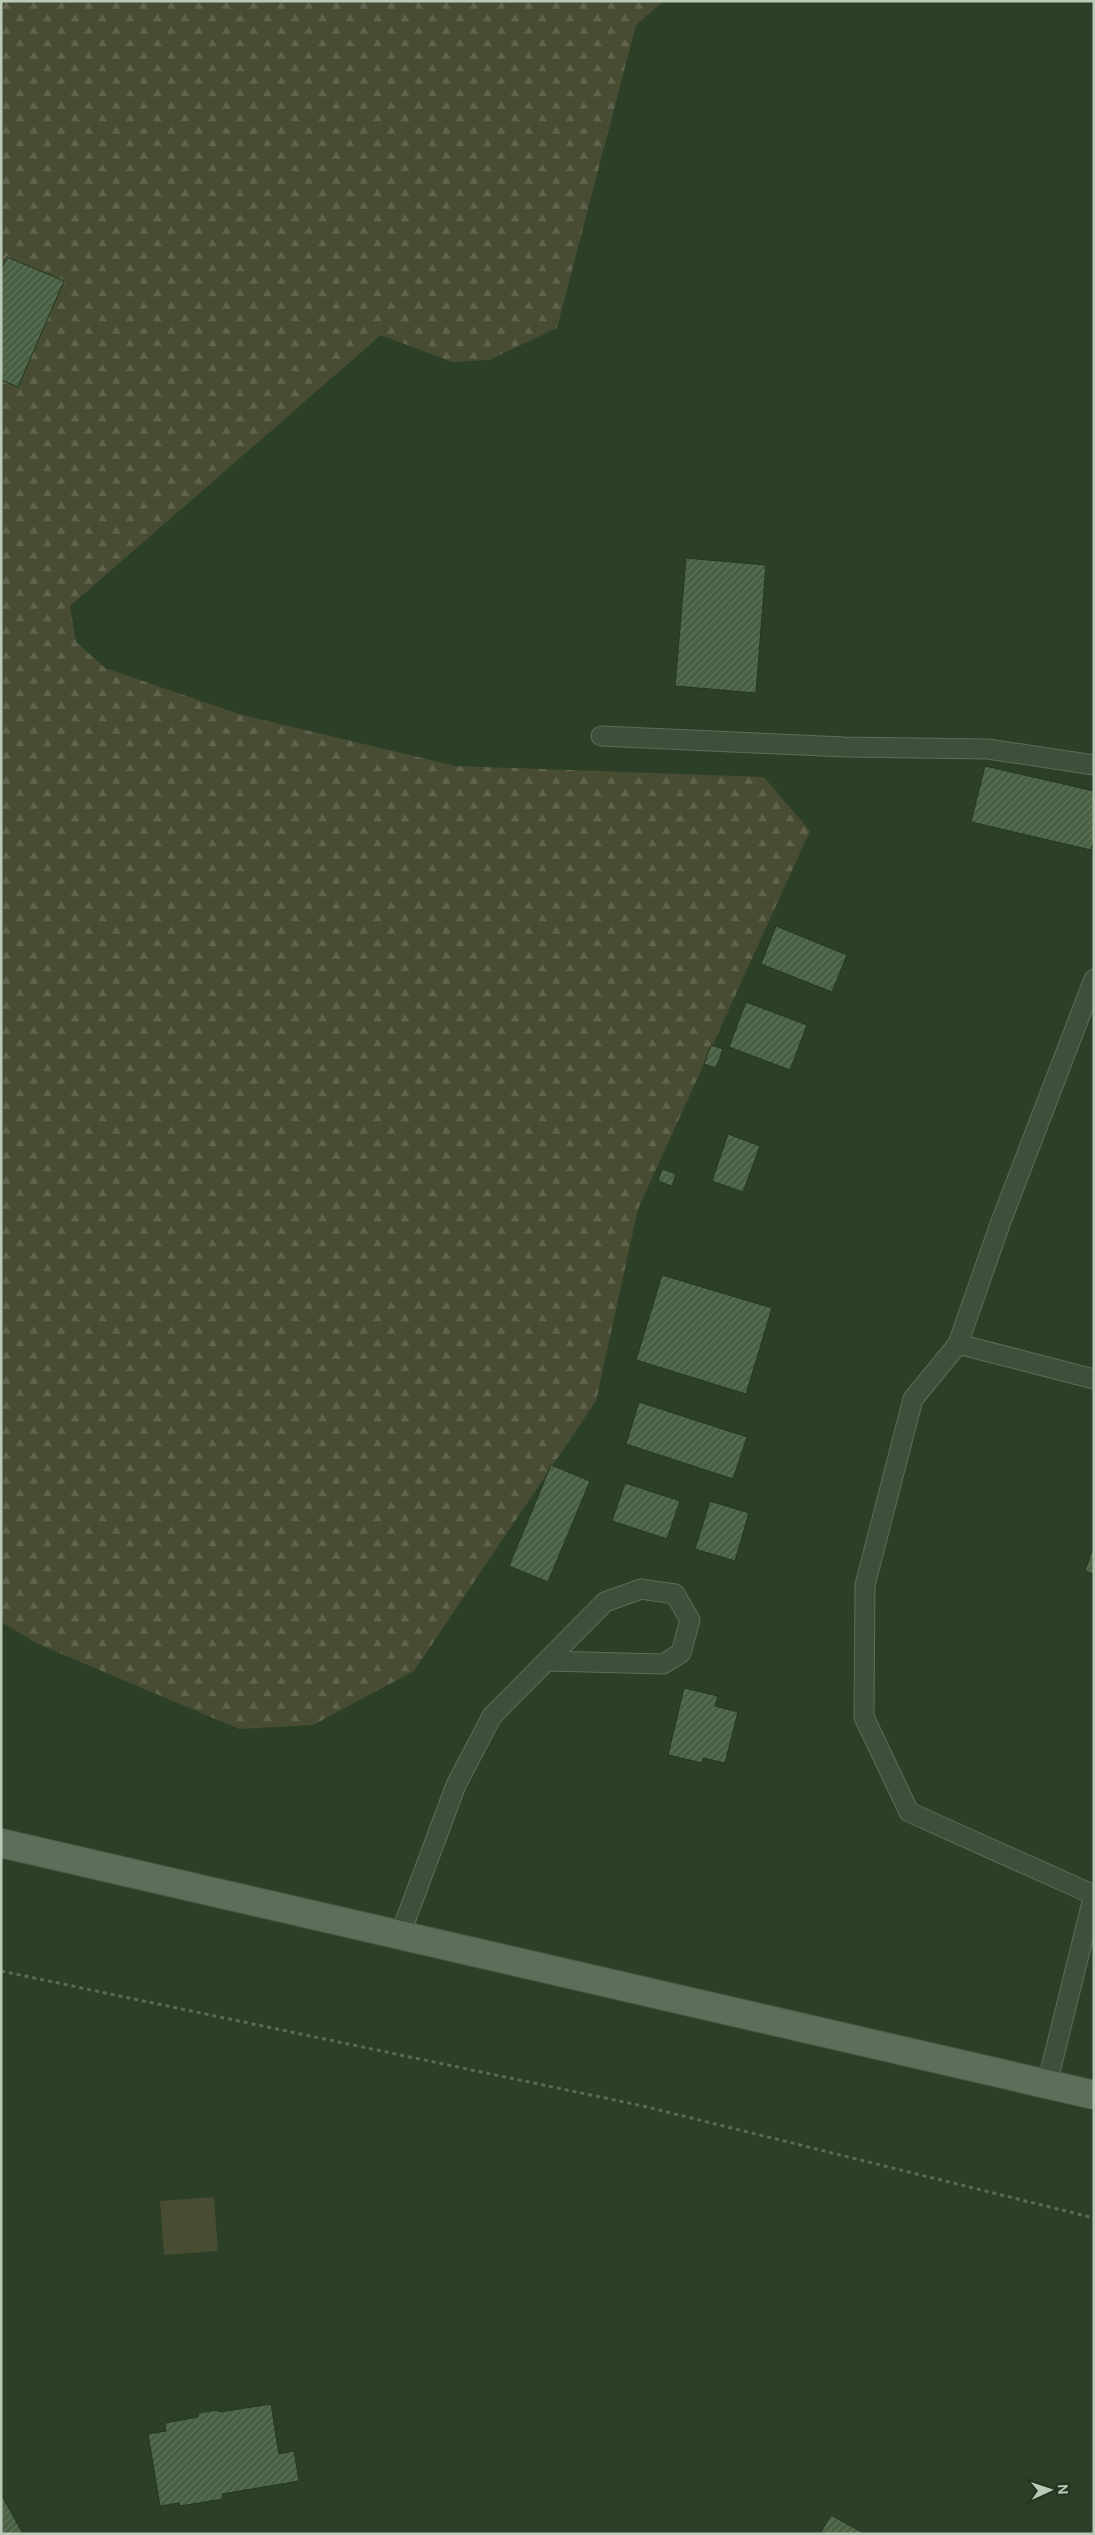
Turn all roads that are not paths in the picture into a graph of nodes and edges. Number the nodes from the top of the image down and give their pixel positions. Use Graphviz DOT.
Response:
graph roads {
  1 [pos="601,736"];
  2 [pos="1094,765"];
  3 [pos="1094,979"];
  4 [pos="958,1344"];
  5 [pos="1094,1379"];
  6 [pos="548,1661"];
  7 [pos="1,1843"];
  8 [pos="1093,1894"];
  9 [pos="400,1935"];
  10 [pos="1047,2084"];
  11 [pos="1094,2095"];
  1 -- 2 [label="lane"];
  3 -- 4 [label="lane"];
  4 -- 5 [label="lane"];
  4 -- 8 [label="lane"];
  6 -- 6 [label="lane"];
  6 -- 9 [label="lane"];
  7 -- 9 [label="main road"];
  8 -- 10 [label="lane"];
  9 -- 10 [label="main road"];
  10 -- 11 [label="main road"];
}
